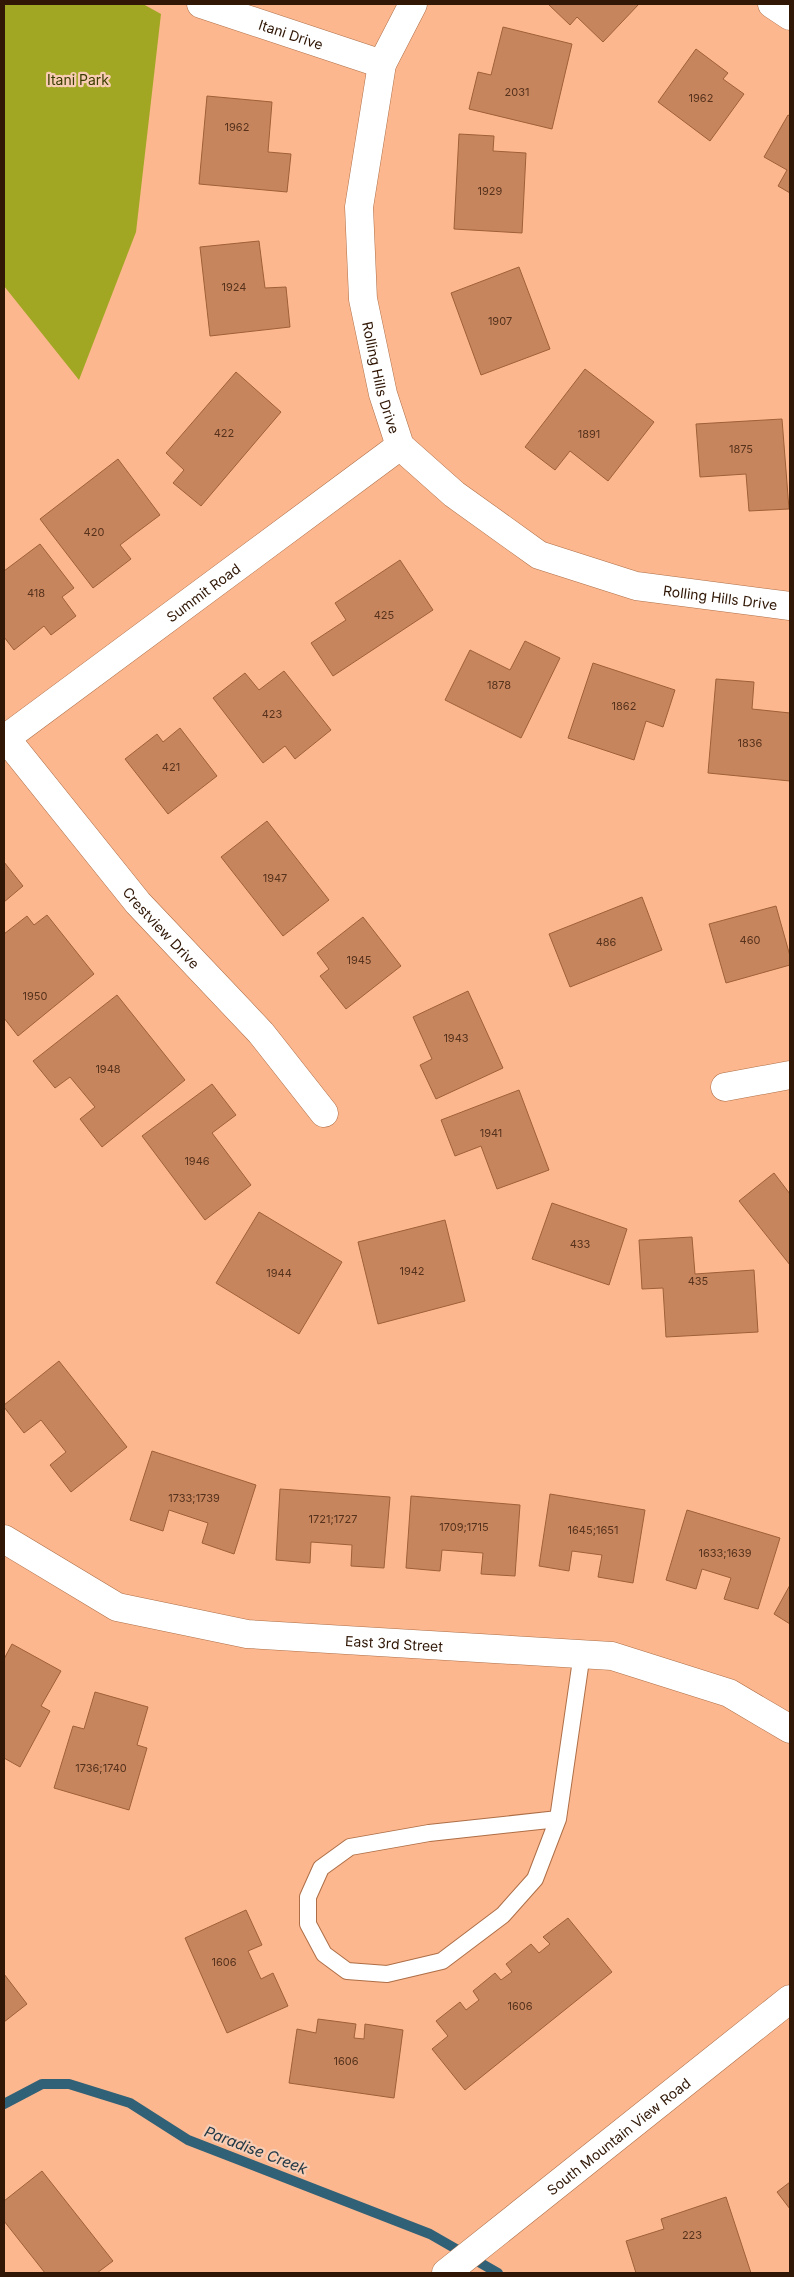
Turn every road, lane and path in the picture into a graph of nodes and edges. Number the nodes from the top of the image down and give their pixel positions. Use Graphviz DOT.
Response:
graph roads {
  1 [pos="201,4"];
  2 [pos="413,4"];
  3 [pos="772,4"];
  4 [pos="790,16"];
  5 [pos="382,64"];
  6 [pos="400,446"];
  7 [pos="790,606"];
  8 [pos="5,737"];
  9 [pos="790,1075"];
  10 [pos="725,1087"];
  11 [pos="324,1113"];
  12 [pos="4,1539"];
  13 [pos="582,1654"];
  14 [pos="790,1729"];
  15 [pos="558,1820"];
  16 [pos="790,1999"];
  17 [pos="446,2273"];
  1 -- 5 [label="street, Itani Drive"];
  2 -- 5 [label="street, Rolling Hills Drive"];
  3 -- 4 [label="street"];
  5 -- 6 [label="street, Rolling Hills Drive"];
  6 -- 7 [label="street, Rolling Hills Drive"];
  6 -- 8 [label="street, Summit Road"];
  8 -- 11 [label="street, Crestview Drive"];
  9 -- 10 [label="street"];
  12 -- 13 [label="street, East 3rd Street"];
  13 -- 14 [label="street, East 3rd Street"];
  13 -- 15 [label="lane"];
  15 -- 15 [label="lane"];
  16 -- 17 [label="street, South Mountain View Road"];
}
